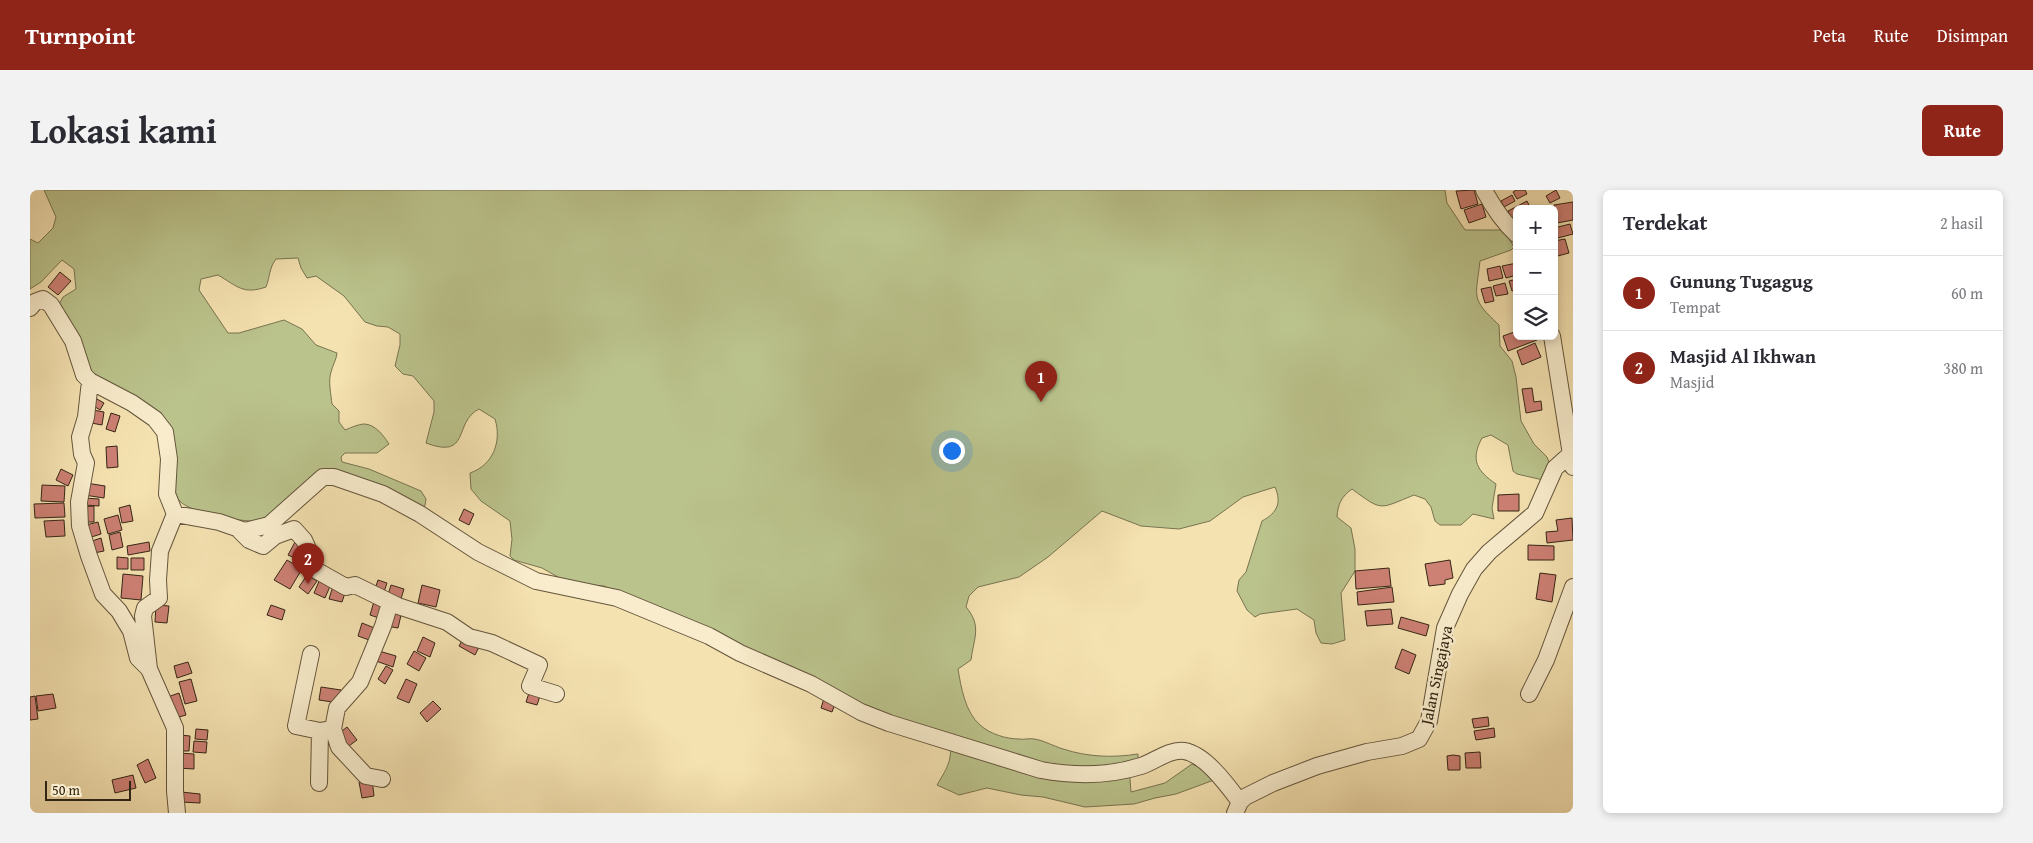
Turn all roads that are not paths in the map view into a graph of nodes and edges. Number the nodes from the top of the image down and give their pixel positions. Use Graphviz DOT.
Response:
graph roads {
  1 [pos="1484,190"];
  2 [pos="1513,230"];
  3 [pos="32,305"];
  4 [pos="1553,340"];
  5 [pos="90,381"];
  6 [pos="1573,399"];
  7 [pos="1573,422"];
  8 [pos="1572,458"];
  9 [pos="175,514"];
  10 [pos="239,530"];
  11 [pos="1573,587"];
  12 [pos="390,603"];
  13 [pos="311,654"];
  14 [pos="149,669"];
  15 [pos="556,694"];
  16 [pos="1529,694"];
  17 [pos="326,730"];
  18 [pos="382,779"];
  19 [pos="319,783"];
  20 [pos="1238,808"];
  21 [pos="177,813"];
  1 -- 2 [label="street"];
  3 -- 5 [label="street"];
  4 -- 8 [label="street"];
  5 -- 9 [label="street"];
  5 -- 14 [label="street"];
  6 -- 7 [label="street"];
  8 -- 20 [label="street, Jalan Singajaya"];
  9 -- 10 [label="street"];
  9 -- 14 [label="street"];
  10 -- 12 [label="street"];
  10 -- 20 [label="street"];
  11 -- 16 [label="street"];
  12 -- 15 [label="street"];
  12 -- 17 [label="street"];
  13 -- 17 [label="street"];
  14 -- 21 [label="street"];
  17 -- 18 [label="street"];
  17 -- 19 [label="street"];
}
